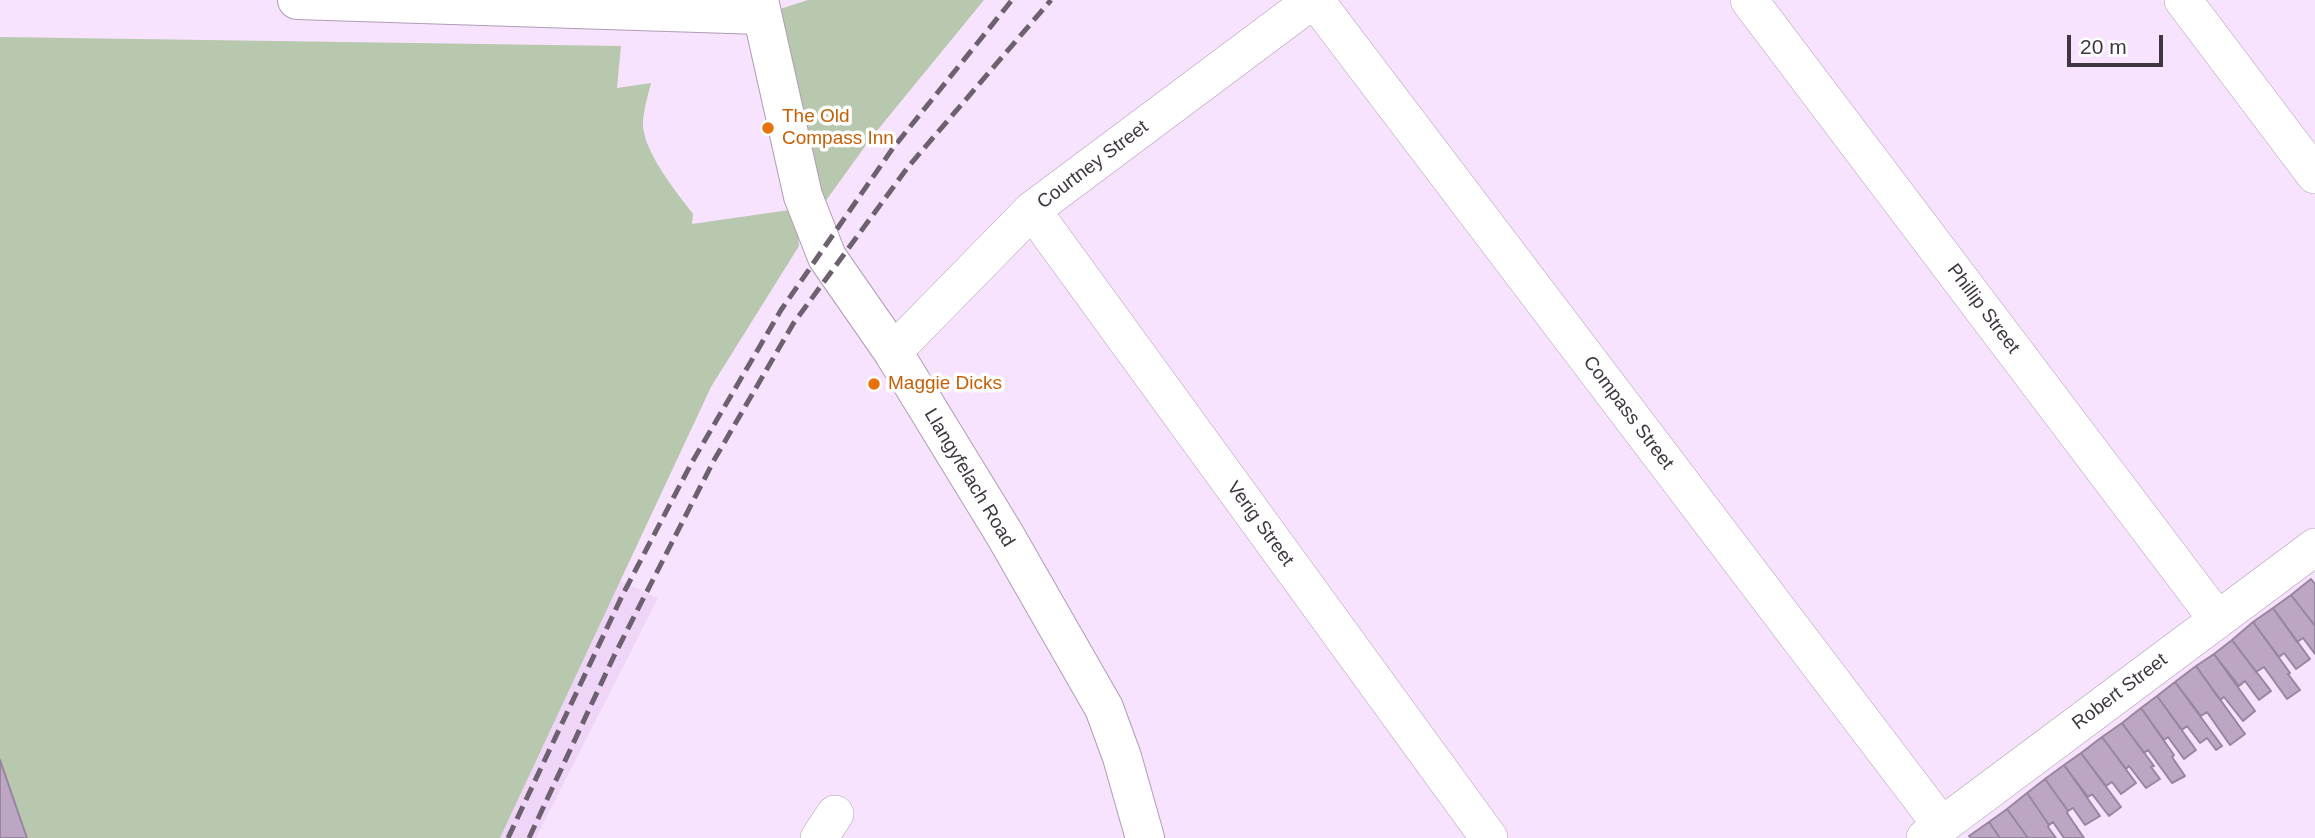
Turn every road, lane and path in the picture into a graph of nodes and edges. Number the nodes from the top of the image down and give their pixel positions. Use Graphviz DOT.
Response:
graph roads {
  1 [pos="297,0"];
  2 [pos="1314,0"];
  3 [pos="1749,0"];
  4 [pos="2183,0"];
  5 [pos="760,7"];
  6 [pos="2315,175"];
  7 [pos="1032,210"];
  8 [pos="893,352"];
  9 [pos="2315,547"];
  10 [pos="2217,619"];
  11 [pos="1933,832"];
  12 [pos="1145,838"];
  13 [pos="1489,838"];
  1 -- 5 [label="main road"];
  2 -- 7 [label="street, Courtney Street"];
  2 -- 11 [label="street, Compass Street"];
  3 -- 10 [label="street, Phillip Street"];
  4 -- 6 [label="street"];
  5 -- 8 [label="main road, Llangyfelach Road"];
  7 -- 8 [label="street, Courtney Street"];
  7 -- 13 [label="street, Verig Street"];
  8 -- 12 [label="main road, Llangyfelach Road"];
  9 -- 10 [label="street, Robert Street"];
  10 -- 11 [label="street, Robert Street"];
}
